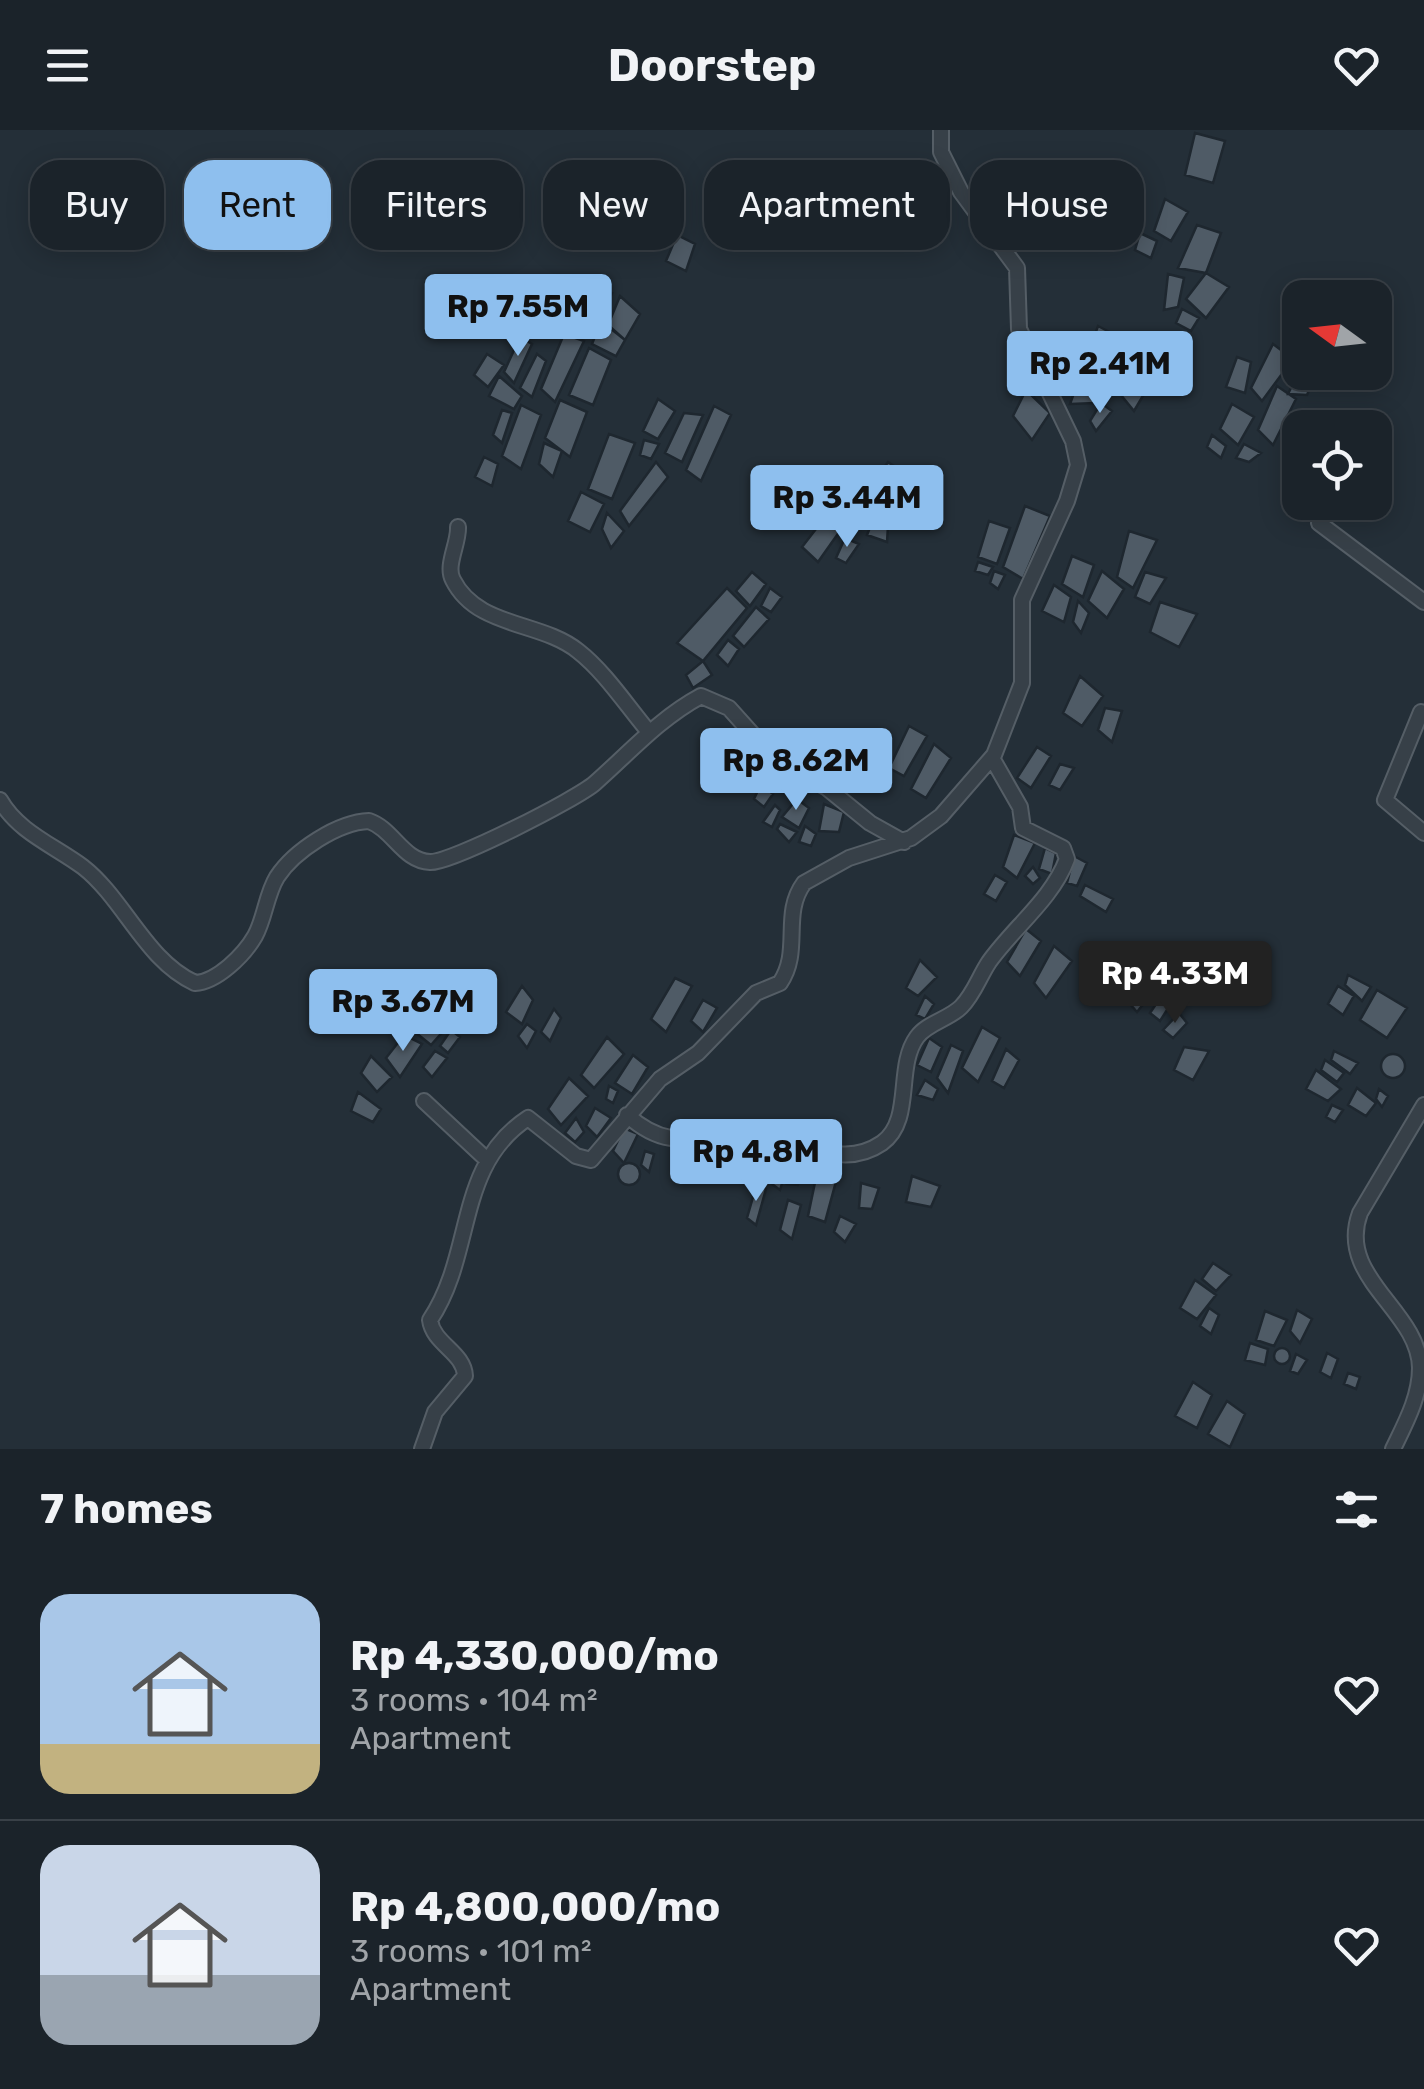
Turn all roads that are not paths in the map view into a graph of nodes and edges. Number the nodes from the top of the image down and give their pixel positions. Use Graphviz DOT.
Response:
graph roads {
  1 [pos="941,130"];
  2 [pos="1319,523"];
  3 [pos="458,527"];
  4 [pos="1424,602"];
  5 [pos="1421,712"];
  6 [pos="649,732"];
  7 [pos="992,758"];
  8 [pos="0,800"];
  9 [pos="1424,833"];
  10 [pos="904,842"];
  11 [pos="424,1101"];
  12 [pos="1424,1105"];
  13 [pos="627,1115"];
  14 [pos="486,1159"];
  15 [pos="1421,1347"];
  16 [pos="422,1449"];
  17 [pos="1393,1449"];
  1 -- 7 [label="street"];
  2 -- 4 [label="street"];
  3 -- 6 [label="street"];
  5 -- 9 [label="street"];
  6 -- 8 [label="street"];
  6 -- 10 [label="street"];
  7 -- 10 [label="street"];
  7 -- 13 [label="street"];
  10 -- 13 [label="street"];
  11 -- 14 [label="street"];
  12 -- 15 [label="street"];
  13 -- 14 [label="street"];
  14 -- 16 [label="street"];
  15 -- 17 [label="street"];
}
